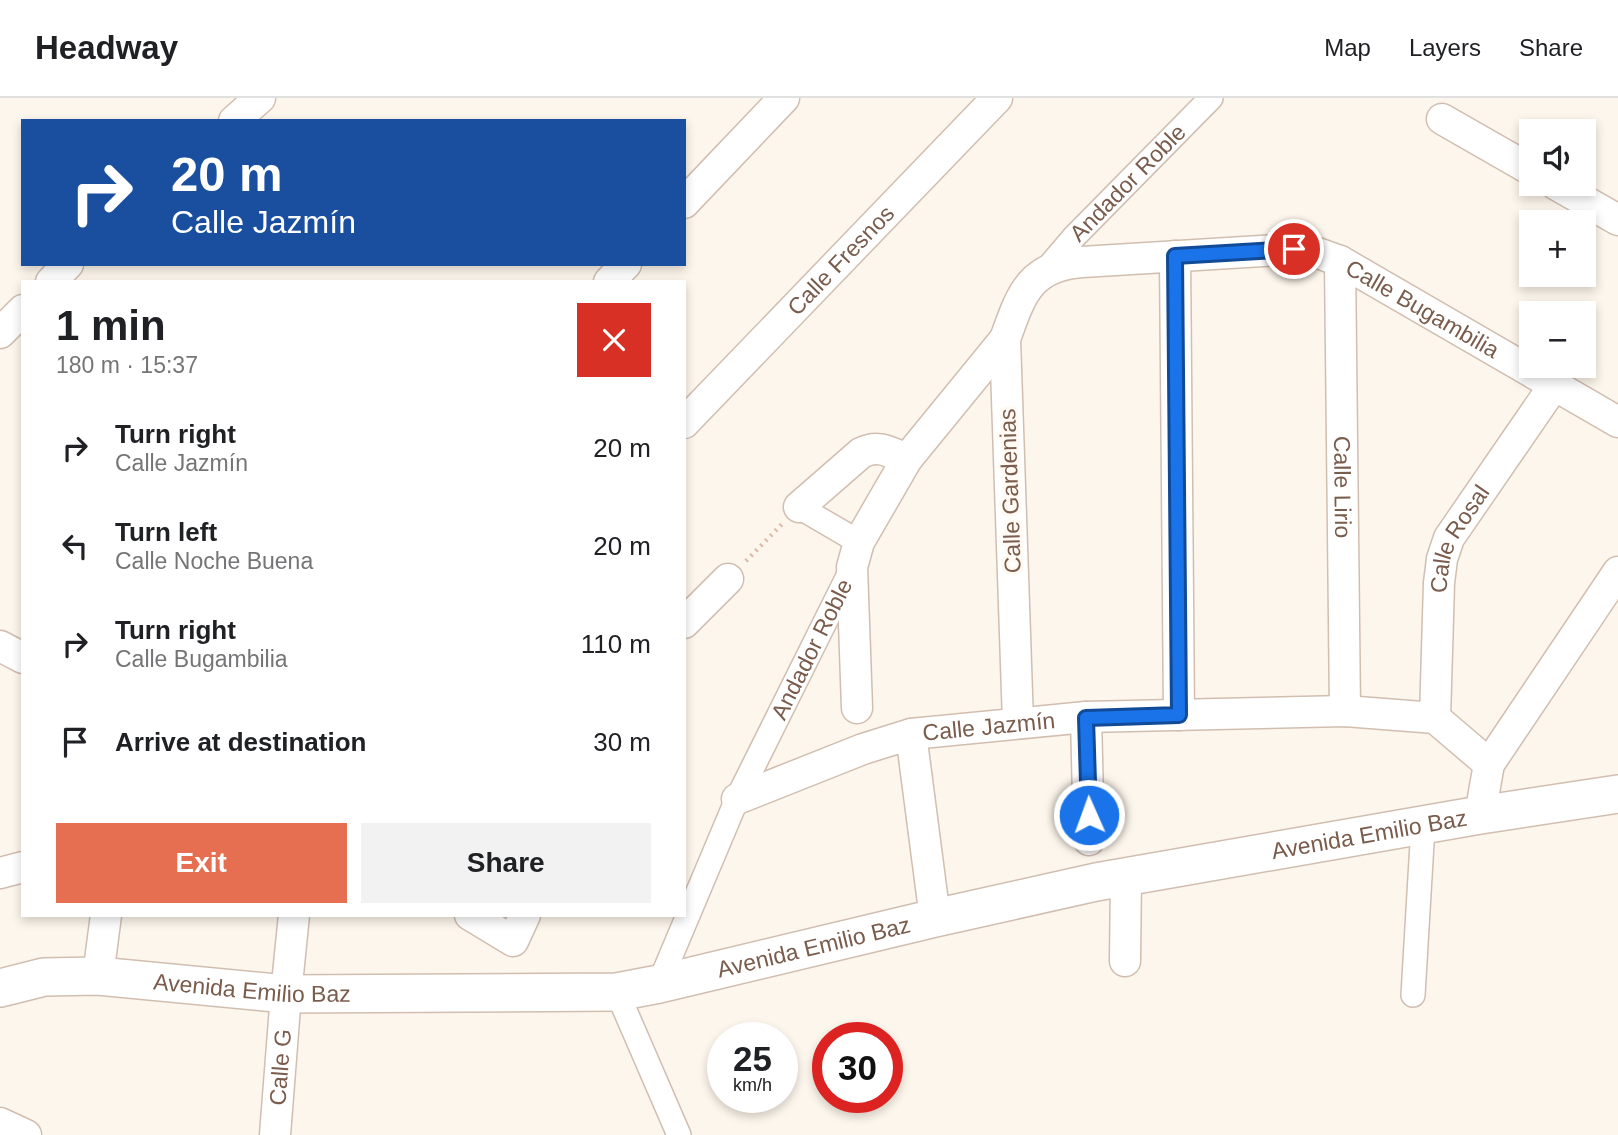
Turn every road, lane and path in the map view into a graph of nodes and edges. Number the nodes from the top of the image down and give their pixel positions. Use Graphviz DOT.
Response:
graph roads {
  1 [pos="260,98"];
  2 [pos="784,98"];
  3 [pos="997,98"];
  4 [pos="1211,98"];
  5 [pos="235,119"];
  6 [pos="1442,119"];
  7 [pos="1519,163"];
  8 [pos="1576,196"];
  9 [pos="686,201"];
  10 [pos="1618,220"];
  11 [pos="1175,256"];
  12 [pos="1340,261"];
  13 [pos="66,266"];
  14 [pos="624,266"];
  15 [pos="1045,271"];
  16 [pos="53,280"];
  17 [pos="611,280"];
  18 [pos="21,312"];
  19 [pos="0,333"];
  20 [pos="1005,340"];
  21 [pos="1555,384"];
  22 [pos="686,421"];
  23 [pos="1618,422"];
  24 [pos="906,459"];
  25 [pos="799,507"];
  26 [pos="855,555"];
  27 [pos="1618,572"];
  28 [pos="728,579"];
  29 [pos="686,621"];
  30 [pos="0,646"];
  31 [pos="21,657"];
  32 [pos="857,708"];
  33 [pos="1345,711"];
  34 [pos="1179,715"];
  35 [pos="1086,718"];
  36 [pos="1435,718"];
  37 [pos="1018,723"];
  38 [pos="911,734"];
  39 [pos="1489,764"];
  40 [pos="1618,794"];
  41 [pos="737,799"];
  42 [pos="1480,815"];
  43 [pos="1423,826"];
  44 [pos="1089,840"];
  45 [pos="21,868"];
  46 [pos="0,873"];
  47 [pos="1126,876"];
  48 [pos="106,917"];
  49 [pos="295,917"];
  50 [pos="478,917"];
  51 [pos="935,918"];
  52 [pos="519,928"];
  53 [pos="1125,961"];
  54 [pos="98,976"];
  55 [pos="659,984"];
  56 [pos="0,988"];
  57 [pos="617,992"];
  58 [pos="286,994"];
  59 [pos="1413,995"];
  60 [pos="0,1123"];
  61 [pos="26,1135"];
  62 [pos="275,1135"];
  63 [pos="679,1135"];
  1 -- 5 [label="street"];
  2 -- 9 [label="street"];
  3 -- 22 [label="street, Calle Fresnos"];
  4 -- 15 [label="street, Andador Roble"];
  6 -- 7 [label="street"];
  8 -- 10 [label="street"];
  11 -- 12 [label="street, Calle Bugambilia"];
  11 -- 15 [label="street, Calle Bugambilia"];
  11 -- 34 [label="street"];
  12 -- 21 [label="street, Calle Bugambilia"];
  12 -- 33 [label="street, Calle Lirio"];
  13 -- 16 [label="street"];
  14 -- 17 [label="street"];
  15 -- 20 [label="street, Calle Gardenias"];
  18 -- 19 [label="street"];
  20 -- 24 [label="street, Andador Roble"];
  20 -- 37 [label="street, Calle Gardenias"];
  21 -- 23 [label="street, Calle Bugambilia"];
  21 -- 36 [label="street, Calle Rosal"];
  24 -- 25 [label="street"];
  24 -- 26 [label="street, Andador Roble"];
  25 -- 26 [label="street"];
  25 -- 28 [label="path"];
  26 -- 32 [label="street"];
  26 -- 41 [label="street, Andador Roble"];
  27 -- 39 [label="street"];
  28 -- 29 [label="street"];
  30 -- 31 [label="street"];
  33 -- 34 [label="street, Calle Jazmín"];
  33 -- 36 [label="street, Calle Jazmín"];
  34 -- 35 [label="street, Calle Jazmín"];
  35 -- 37 [label="street, Calle Jazmín"];
  35 -- 44 [label="street"];
  36 -- 39 [label="street"];
  37 -- 38 [label="street, Calle Jazmín"];
  38 -- 41 [label="street, Calle Jazmín"];
  38 -- 51 [label="street"];
  39 -- 42 [label="street"];
  40 -- 42 [label="street, Avenida Emilio Baz"];
  41 -- 55 [label="street, Andador Roble"];
  42 -- 43 [label="street, Avenida Emilio Baz"];
  43 -- 47 [label="street, Avenida Emilio Baz"];
  43 -- 59 [label="street"];
  45 -- 46 [label="street"];
  47 -- 51 [label="street, Avenida Emilio Baz"];
  47 -- 53 [label="street"];
  48 -- 54 [label="street"];
  49 -- 58 [label="street, Calle G"];
  50 -- 52 [label="street"];
  51 -- 55 [label="street, Avenida Emilio Baz"];
  54 -- 56 [label="street, Avenida Emilio Baz"];
  54 -- 58 [label="street, Avenida Emilio Baz"];
  55 -- 57 [label="street, Avenida Emilio Baz"];
  57 -- 58 [label="street, Avenida Emilio Baz"];
  57 -- 63 [label="street"];
  58 -- 62 [label="street, Calle G"];
  60 -- 61 [label="street"];
}
